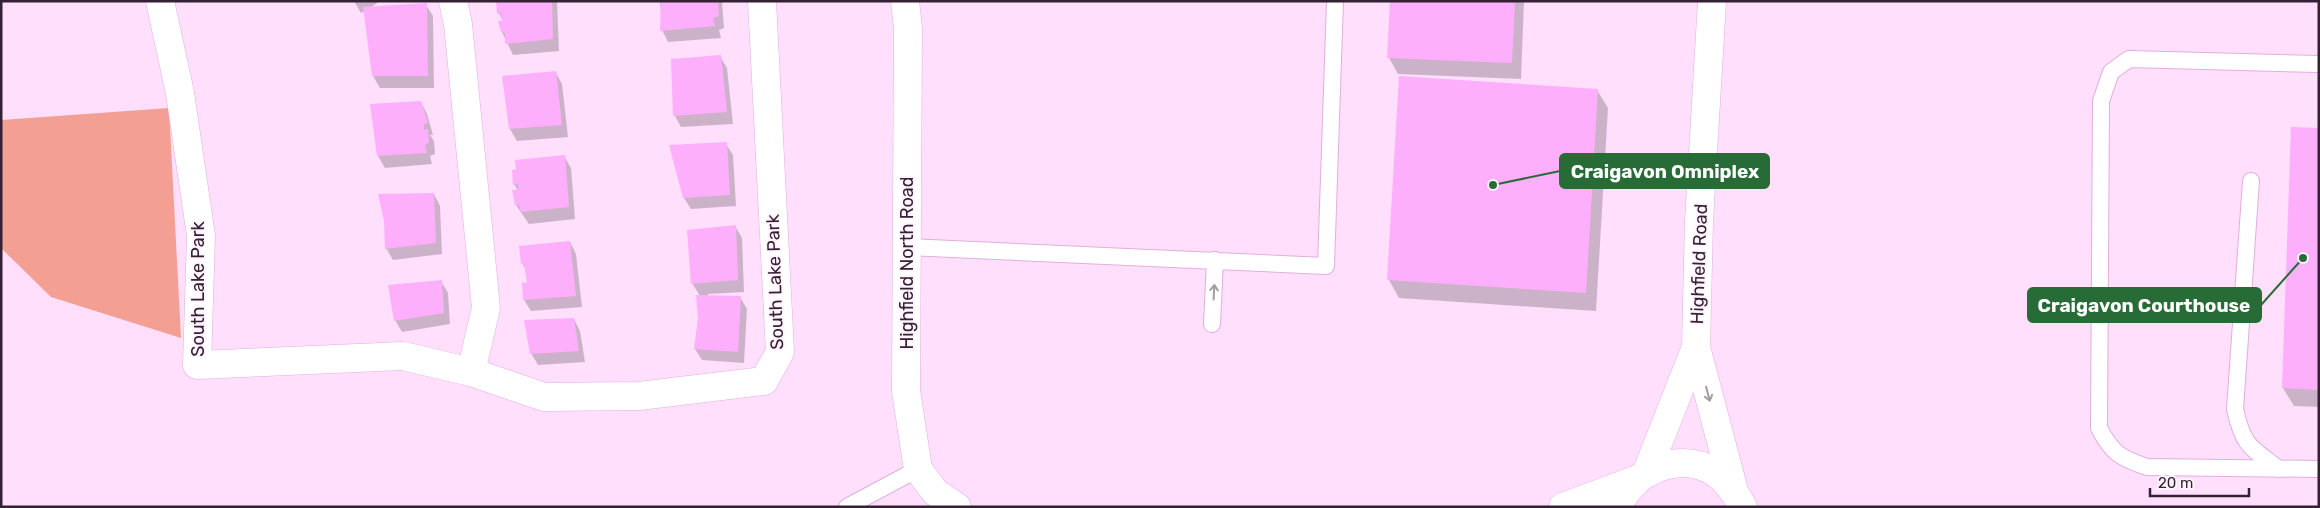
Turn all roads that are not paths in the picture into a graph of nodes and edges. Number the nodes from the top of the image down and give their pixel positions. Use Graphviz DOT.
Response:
graph roads {
  1 [pos="160,1"];
  2 [pos="453,1"];
  3 [pos="762,1"];
  4 [pos="905,1"];
  5 [pos="1335,1"];
  6 [pos="1712,1"];
  7 [pos="2319,64"];
  8 [pos="2251,180"];
  9 [pos="908,247"];
  10 [pos="1215,260"];
  11 [pos="1212,324"];
  12 [pos="1696,347"];
  13 [pos="471,372"];
  14 [pos="918,469"];
  15 [pos="2279,469"];
  16 [pos="2319,469"];
  17 [pos="1641,477"];
  18 [pos="1738,497"];
  19 [pos="847,507"];
  20 [pos="957,507"];
  21 [pos="1563,507"];
  22 [pos="1619,507"];
  1 -- 13 [label="street, South Lake Park"];
  2 -- 13 [label="street"];
  3 -- 13 [label="street, South Lake Park"];
  4 -- 9 [label="street, Highfield North Road"];
  5 -- 10 [label="lane"];
  6 -- 12 [label="street, Highfield Road"];
  7 -- 15 [label="lane"];
  8 -- 15 [label="lane"];
  9 -- 10 [label="lane"];
  9 -- 14 [label="street, Highfield North Road"];
  11 -- 10 [label="lane, one-way"];
  12 -- 17 [label="street, Highfield Road"];
  12 -- 18 [label="street, Highfield Road, one-way"];
  14 -- 19 [label="lane"];
  14 -- 20 [label="street, Highfield North Road"];
  15 -- 16 [label="lane"];
  17 -- 18 [label="street, Highfield Road"];
  17 -- 21 [label="street"];
  17 -- 22 [label="street, Highfield Road"];
}
